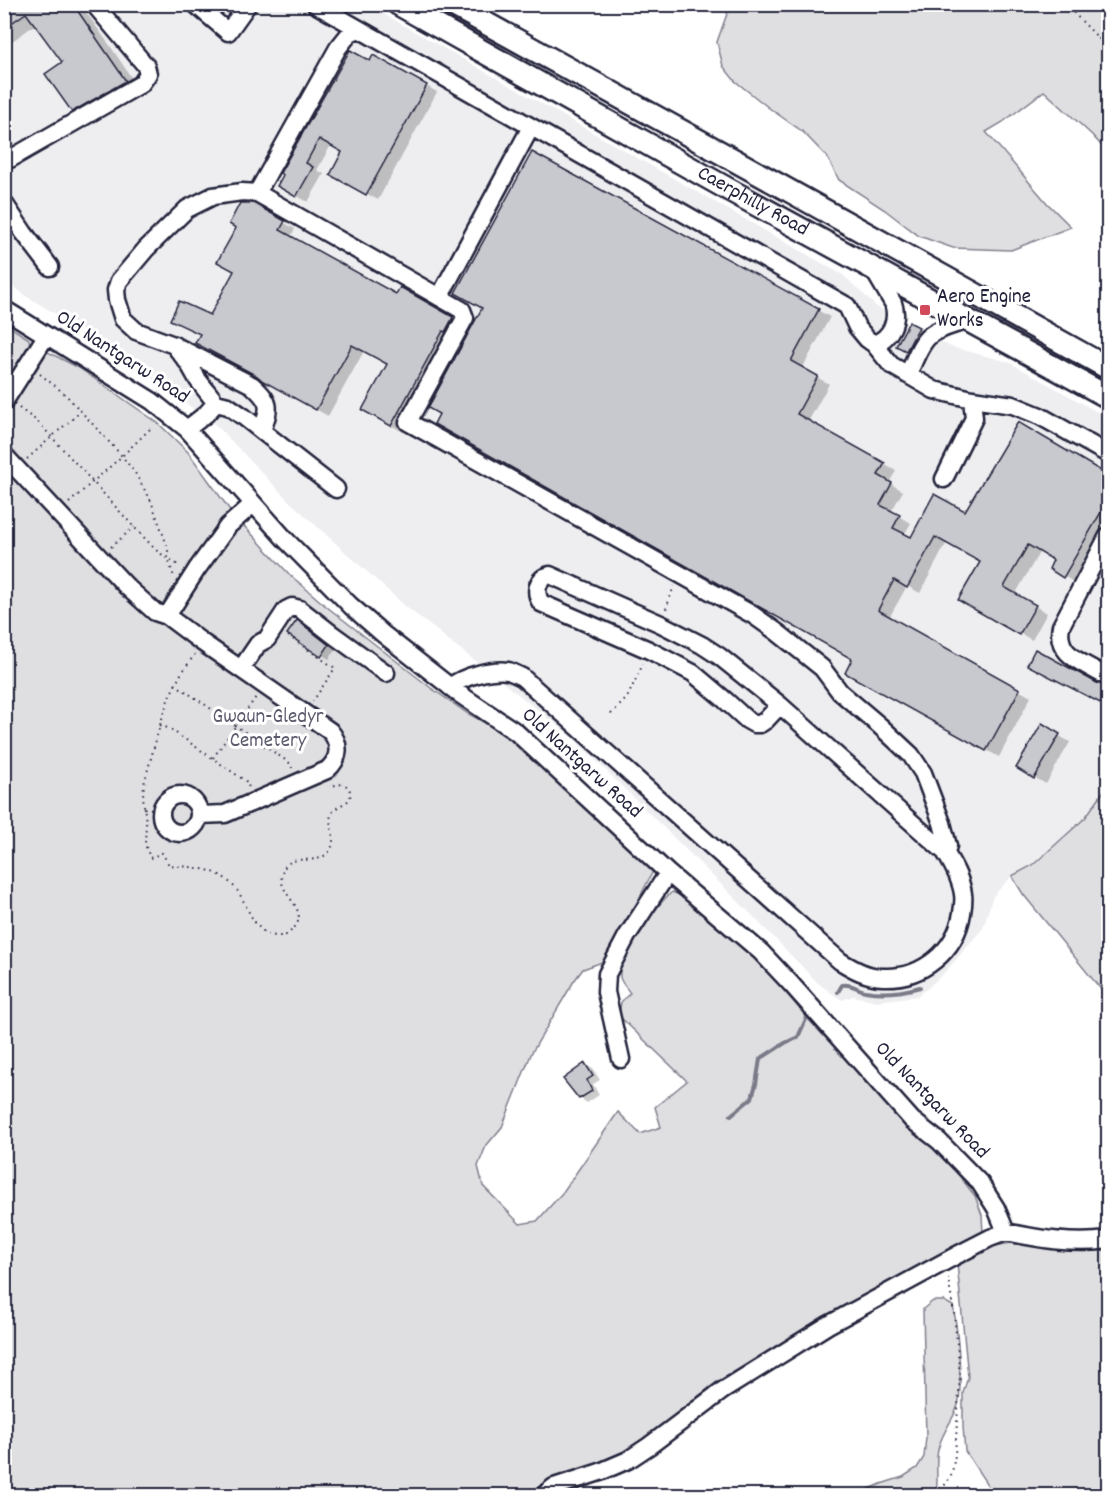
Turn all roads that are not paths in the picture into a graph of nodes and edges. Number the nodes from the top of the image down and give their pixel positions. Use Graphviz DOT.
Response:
graph roads {
  1 [pos="94,4"];
  2 [pos="195,4"];
  3 [pos="248,4"];
  4 [pos="315,4"];
  5 [pos="398,4"];
  6 [pos="451,4"];
  7 [pos="359,30"];
  8 [pos="531,127"];
  9 [pos="4,160"];
  10 [pos="258,193"];
  11 [pos="4,203"];
  12 [pos="50,267"];
  13 [pos="873,269"];
  14 [pos="440,296"];
  15 [pos="4,309"];
  16 [pos="967,320"];
  17 [pos="46,336"];
  18 [pos="874,344"];
  19 [pos="174,345"];
  20 [pos="1108,368"];
  21 [pos="908,375"];
  22 [pos="1108,397"];
  23 [pos="972,399"];
  24 [pos="5,401"];
  25 [pos="216,403"];
  26 [pos="187,429"];
  27 [pos="262,431"];
  28 [pos="1108,454"];
  29 [pos="4,455"];
  30 [pos="944,479"];
  31 [pos="336,489"];
  32 [pos="253,504"];
  33 [pos="1108,536"];
  34 [pos="167,616"];
  35 [pos="241,669"];
  36 [pos="386,674"];
  37 [pos="1102,674"];
  38 [pos="454,690"];
  39 [pos="780,705"];
  40 [pos="200,815"];
  41 [pos="945,852"];
  42 [pos="668,873"];
  43 [pos="621,1059"];
  44 [pos="1006,1232"];
  45 [pos="1108,1240"];
  46 [pos="543,1496"];
  1 -- 9 [label="street"];
  2 -- 3 [label="street"];
  4 -- 7 [label="street"];
  5 -- 13 [label="main road, Caerphilly Road"];
  6 -- 20 [label="main road, Caerphilly Road"];
  7 -- 8 [label="street"];
  7 -- 10 [label="street"];
  8 -- 14 [label="street"];
  8 -- 18 [label="street"];
  10 -- 14 [label="street"];
  10 -- 19 [label="street"];
  11 -- 12 [label="street"];
  13 -- 16 [label="main road, Caerphilly Road"];
  13 -- 18 [label="street"];
  14 -- 41 [label="street"];
  15 -- 17 [label="street, Old Nantgarw Road"];
  16 -- 21 [label="street"];
  16 -- 22 [label="main road, Caerphilly Road"];
  17 -- 24 [label="street"];
  17 -- 26 [label="street, Old Nantgarw Road"];
  18 -- 21 [label="street"];
  19 -- 25 [label="street"];
  19 -- 27 [label="street"];
  21 -- 23 [label="street"];
  23 -- 28 [label="street"];
  23 -- 30 [label="street"];
  25 -- 26 [label="street"];
  25 -- 27 [label="street"];
  26 -- 32 [label="street, Old Nantgarw Road"];
  27 -- 31 [label="street"];
  29 -- 34 [label="street"];
  32 -- 34 [label="street"];
  32 -- 38 [label="street, Old Nantgarw Road"];
  33 -- 37 [label="street"];
  34 -- 35 [label="street"];
  35 -- 36 [label="street"];
  35 -- 40 [label="street"];
  38 -- 41 [label="street"];
  38 -- 42 [label="street, Old Nantgarw Road"];
  39 -- 39 [label="street"];
  39 -- 41 [label="street"];
  40 -- 40 [label="street"];
  42 -- 43 [label="street"];
  42 -- 44 [label="street, Old Nantgarw Road"];
  44 -- 45 [label="street"];
  44 -- 46 [label="street"];
}
